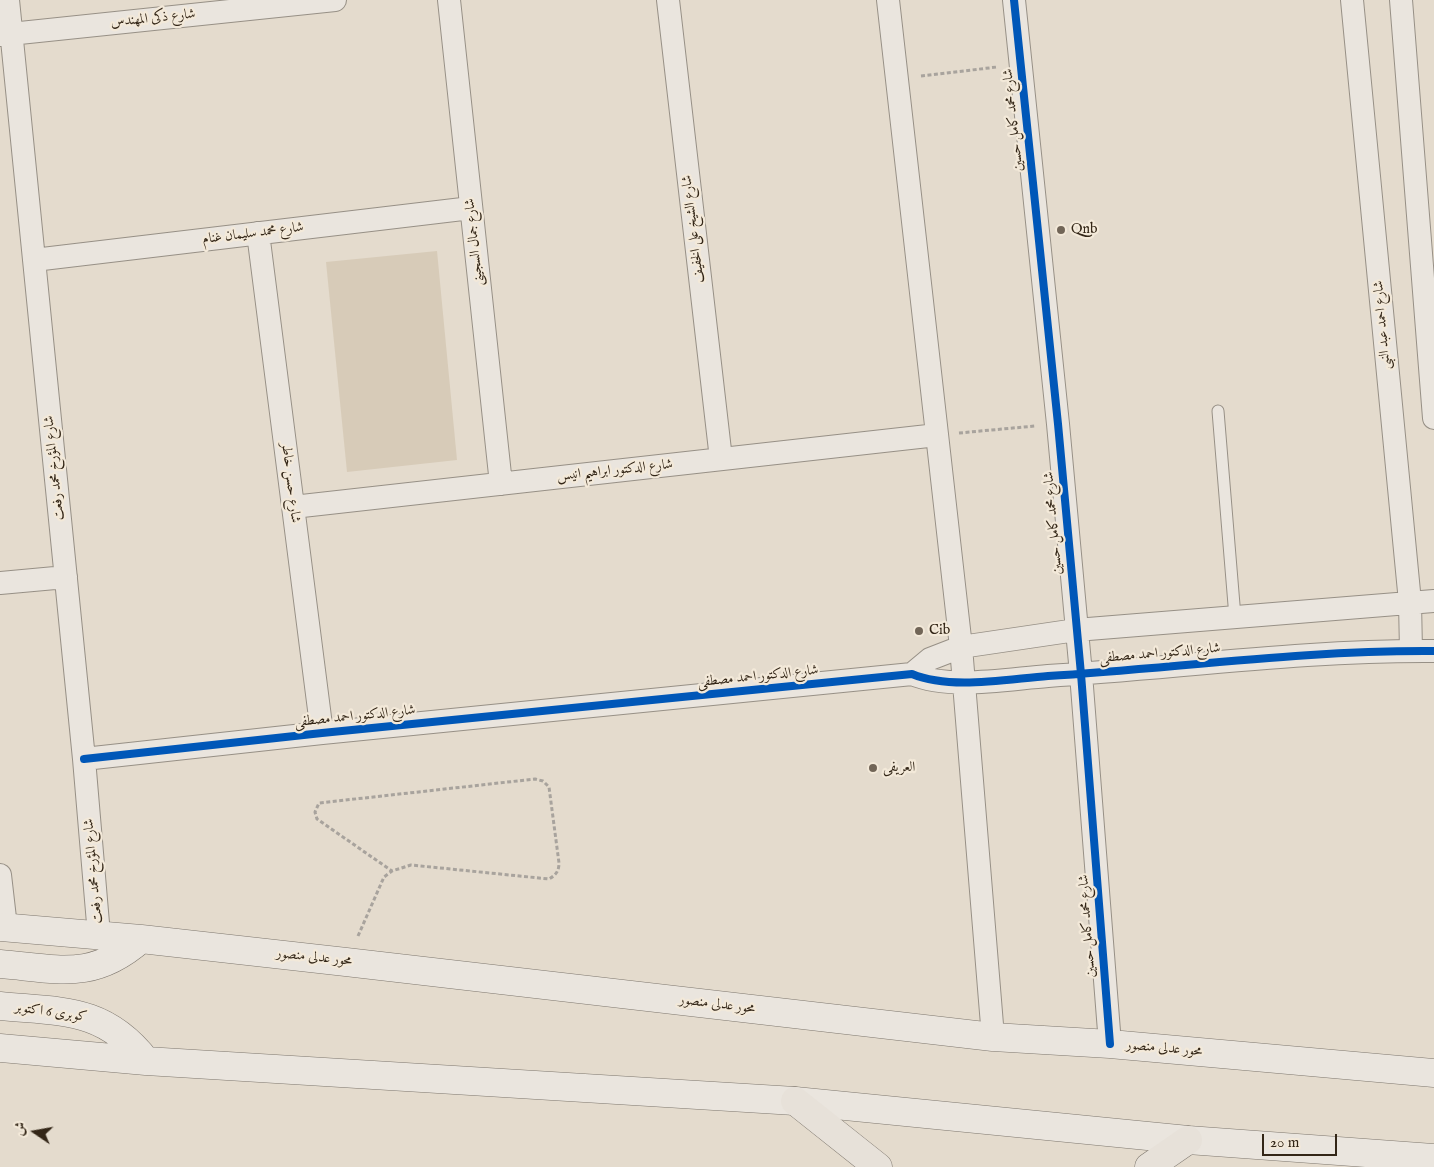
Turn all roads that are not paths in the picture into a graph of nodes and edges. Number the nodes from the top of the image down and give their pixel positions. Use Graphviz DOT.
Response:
graph roads {
  1 [pos="8,0"];
  2 [pos="335,0"];
  3 [pos="449,0"];
  4 [pos="668,0"];
  5 [pos="888,0"];
  6 [pos="1014,0"];
  7 [pos="1352,0"];
  8 [pos="1402,0"];
  9 [pos="232,5"];
  10 [pos="6,34"];
  11 [pos="471,208"];
  12 [pos="258,233"];
  13 [pos="34,260"];
  14 [pos="1433,379"];
  15 [pos="1218,411"];
  16 [pos="1434,418"];
  17 [pos="937,434"];
  18 [pos="721,459"];
  19 [pos="501,484"];
  20 [pos="293,507"];
  21 [pos="66,577"];
  22 [pos="0,583"];
  23 [pos="1434,601"];
  24 [pos="1410,602"];
  25 [pos="1235,616"];
  26 [pos="1076,630"];
  27 [pos="961,648"];
  28 [pos="1411,651"];
  29 [pos="1434,651"];
  30 [pos="912,674"];
  31 [pos="1081,674"];
  32 [pos="964,682"];
  33 [pos="322,733"];
  34 [pos="84,759"];
  35 [pos="0,875"];
  36 [pos="3,927"];
  37 [pos="99,935"];
  38 [pos="141,939"];
  39 [pos="0,964"];
  40 [pos="0,1006"];
  41 [pos="993,1037"];
  42 [pos="1110,1044"];
  43 [pos="0,1048"];
  44 [pos="146,1060"];
  45 [pos="1434,1073"];
  46 [pos="795,1101"];
  47 [pos="1188,1140"];
  48 [pos="1434,1158"];
  49 [pos="878,1167"];
  50 [pos="1149,1167"];
  1 -- 10 [label="street, شارع المؤرخ محمد رفعت"];
  2 -- 9 [label="street, شارع ذكى المهندس"];
  3 -- 11 [label="street, شارع جمال السجينى"];
  4 -- 18 [label="street, شارع الشيخ على الخفيف"];
  5 -- 17 [label="street"];
  6 -- 26 [label="street, شارع محمد كامل حسين"];
  7 -- 24 [label="street, شارع احمد عبد النبى"];
  8 -- 14 [label="street"];
  9 -- 10 [label="street, شارع ذكى المهندس"];
  10 -- 13 [label="street, شارع المؤرخ محمد رفعت"];
  11 -- 12 [label="street, شارع محمد سليمان غنام"];
  11 -- 19 [label="street, شارع جمال السجينى"];
  12 -- 13 [label="street, شارع محمد سليمان غنام"];
  12 -- 20 [label="street, شارع حسن خاطر"];
  13 -- 21 [label="street, شارع المؤرخ محمد رفعت"];
  14 -- 16 [label="street"];
  15 -- 25 [label="lane"];
  17 -- 18 [label="street, شارع الدكتور ابراهيم انيس"];
  17 -- 27 [label="street"];
  18 -- 19 [label="street, شارع الدكتور ابراهيم انيس"];
  19 -- 20 [label="street, شارع الدكتور ابراهيم انيس"];
  20 -- 33 [label="street, شارع حسن خاطر"];
  21 -- 22 [label="street"];
  21 -- 34 [label="street, شارع المؤرخ محمد رفعت"];
  23 -- 24 [label="street"];
  24 -- 25 [label="street"];
  24 -- 28 [label="street, شارع احمد عبد النبى"];
  25 -- 26 [label="street"];
  26 -- 27 [label="street"];
  26 -- 31 [label="street, شارع محمد كامل حسين"];
  27 -- 30 [label="street"];
  27 -- 32 [label="street"];
  28 -- 29 [label="street, شارع الدكتور احمد مصطفى"];
  28 -- 31 [label="street, شارع الدكتور احمد مصطفى"];
  30 -- 32 [label="street, شارع الدكتور احمد مصطفى"];
  30 -- 33 [label="street, شارع الدكتور احمد مصطفى"];
  31 -- 32 [label="street, شارع الدكتور احمد مصطفى"];
  31 -- 42 [label="street, شارع محمد كامل حسين"];
  32 -- 41 [label="street"];
  33 -- 34 [label="street, شارع الدكتور احمد مصطفى"];
  34 -- 37 [label="street, شارع المؤرخ محمد رفعت"];
  35 -- 36 [label="street"];
  36 -- 37 [label="main road, محور عدلى منصور"];
  37 -- 38 [label="main road, محور عدلى منصور"];
  38 -- 39 [label="main road"];
  38 -- 41 [label="main road, محور عدلى منصور"];
  40 -- 44 [label="main road, كوبرى 6 اكتوبر"];
  41 -- 42 [label="main road, محور عدلى منصور"];
  42 -- 45 [label="main road, محور عدلى منصور"];
  43 -- 44 [label="main road"];
  44 -- 46 [label="main road"];
  46 -- 47 [label="main road"];
  46 -- 49 [label="main road"];
  47 -- 48 [label="main road"];
  47 -- 50 [label="main road"];
}
